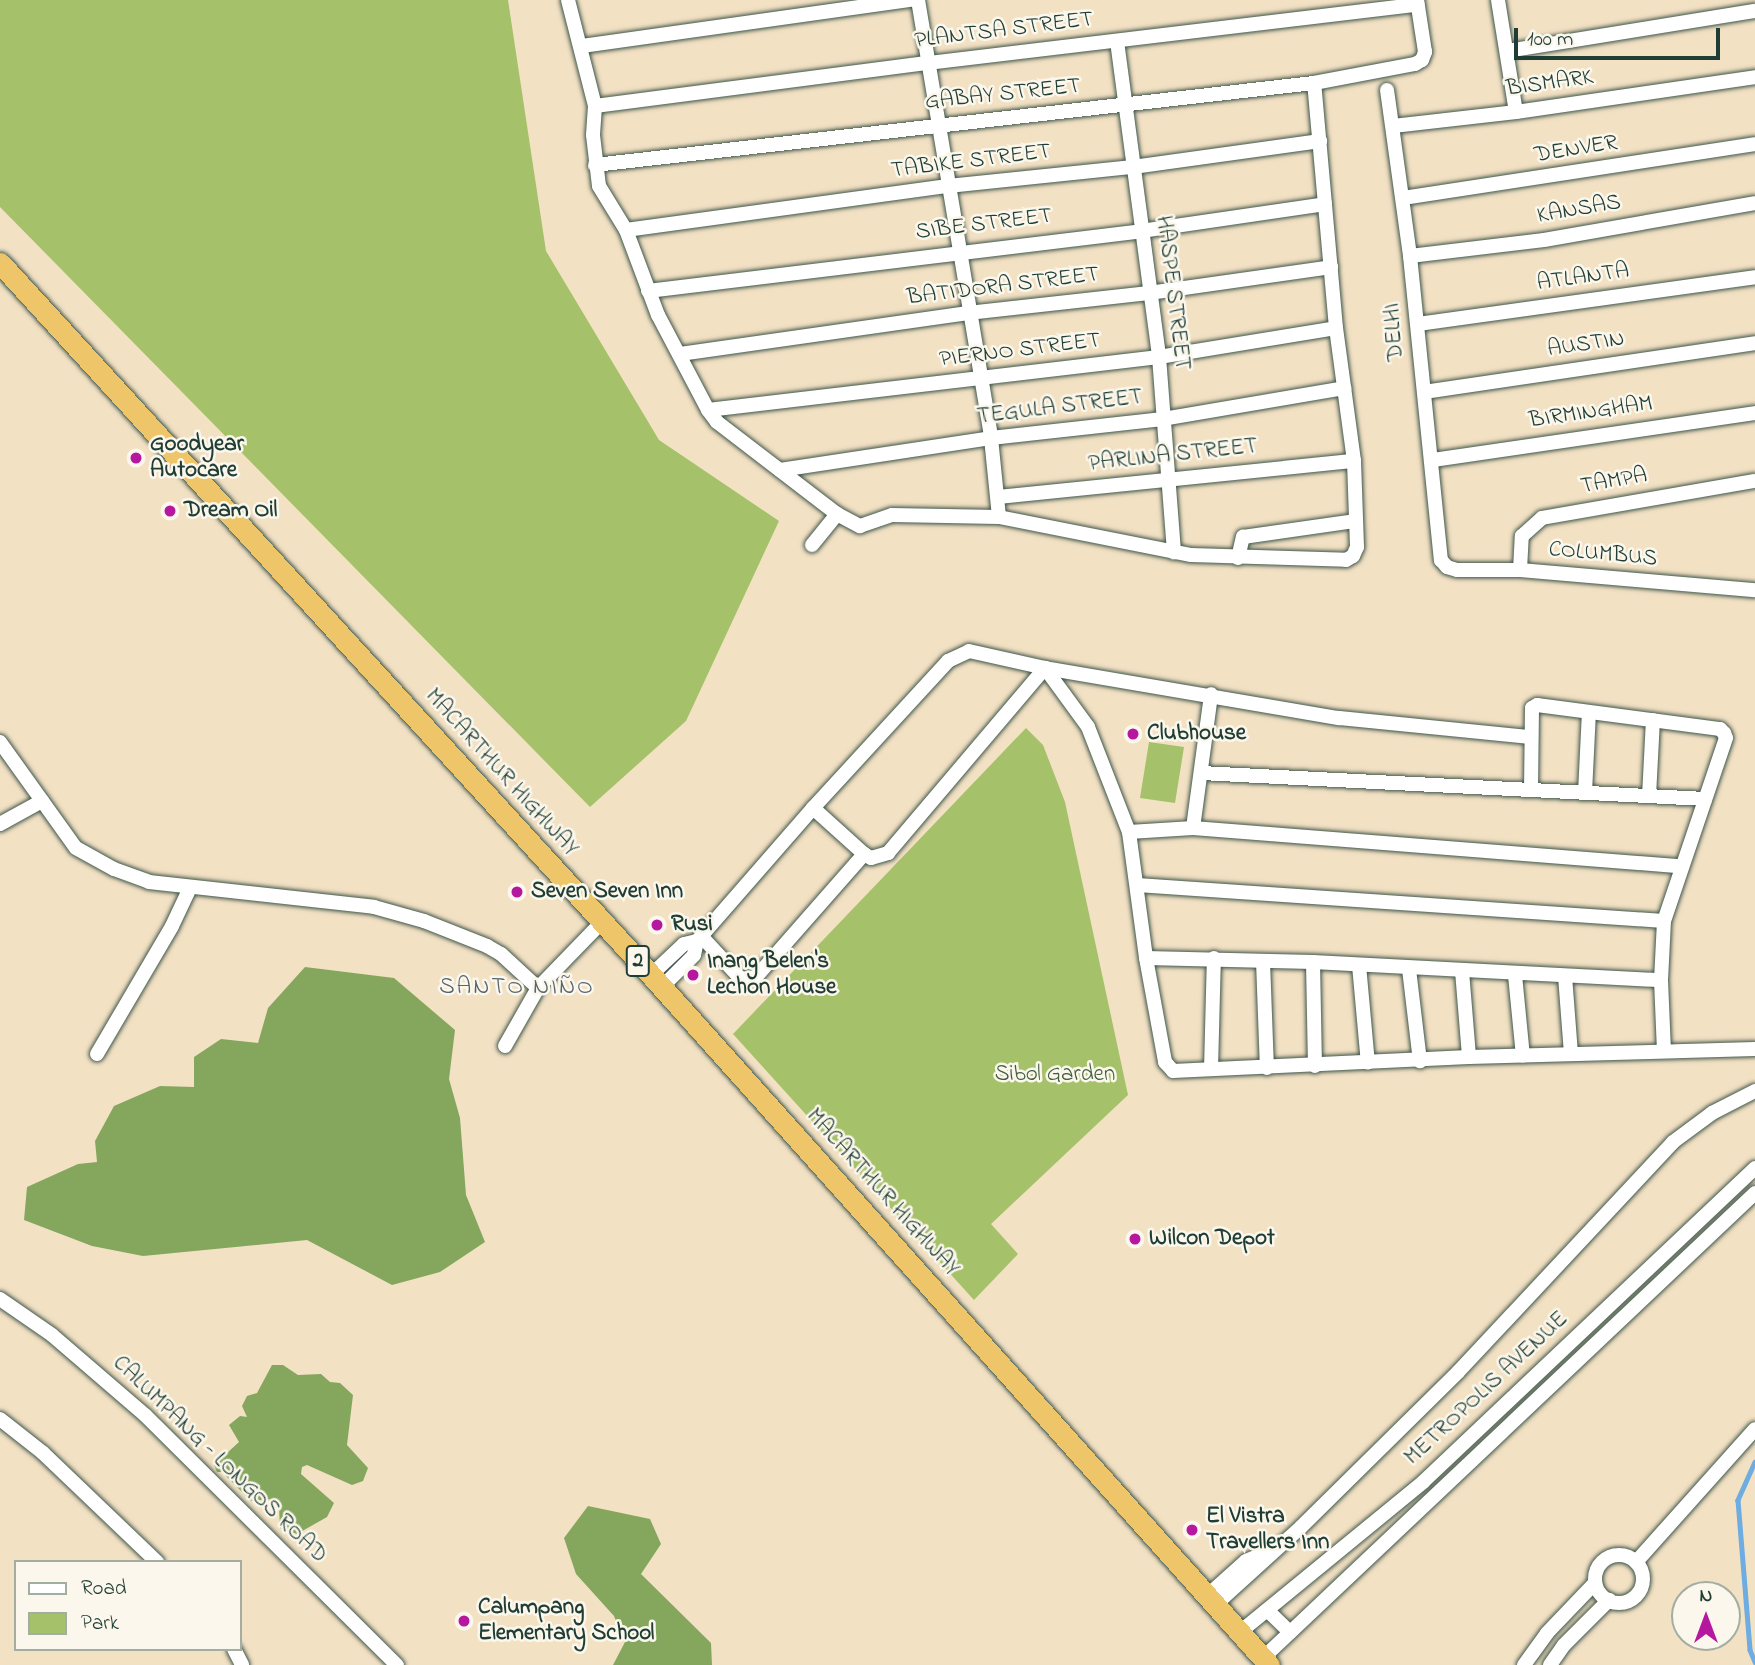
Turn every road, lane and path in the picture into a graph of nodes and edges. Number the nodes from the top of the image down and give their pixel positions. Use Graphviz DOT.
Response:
graph roads {
  1 [pos="568,0"];
  2 [pos="911,0"];
  3 [pos="918,0"];
  4 [pos="1498,0"];
  5 [pos="1418,3"];
  6 [pos="1755,10"];
  7 [pos="1117,41"];
  8 [pos="582,46"];
  9 [pos="1507,51"];
  10 [pos="928,63"];
  11 [pos="1755,77"];
  12 [pos="1314,83"];
  13 [pos="1387,90"];
  14 [pos="595,106"];
  15 [pos="1127,106"];
  16 [pos="1516,112"];
  17 [pos="939,124"];
  18 [pos="1393,126"];
  19 [pos="1320,141"];
  20 [pos="1755,144"];
  21 [pos="595,165"];
  22 [pos="1133,167"];
  23 [pos="948,187"];
  24 [pos="1403,198"];
  25 [pos="1755,203"];
  26 [pos="1325,204"];
  27 [pos="626,230"];
  28 [pos="1140,231"];
  29 [pos="959,250"];
  30 [pos="1410,256"];
  31 [pos="0,263"];
  32 [pos="1331,267"];
  33 [pos="1755,277"];
  34 [pos="648,290"];
  35 [pos="1149,293"];
  36 [pos="968,313"];
  37 [pos="1418,324"];
  38 [pos="1336,328"];
  39 [pos="1755,343"];
  40 [pos="680,354"];
  41 [pos="1158,358"];
  42 [pos="981,379"];
  43 [pos="1344,388"];
  44 [pos="1424,393"];
  45 [pos="708,410"];
  46 [pos="1755,413"];
  47 [pos="1163,419"];
  48 [pos="991,438"];
  49 [pos="1433,460"];
  50 [pos="1354,461"];
  51 [pos="780,470"];
  52 [pos="1168,478"];
  53 [pos="1755,481"];
  54 [pos="998,497"];
  55 [pos="838,514"];
  56 [pos="999,517"];
  57 [pos="1356,521"];
  58 [pos="812,545"];
  59 [pos="1174,552"];
  60 [pos="1238,558"];
  61 [pos="1447,567"];
  62 [pos="1520,570"];
  63 [pos="1755,590"];
  64 [pos="1045,668"];
  65 [pos="1211,694"];
  66 [pos="1589,712"];
  67 [pos="1653,720"];
  68 [pos="1531,737"];
  69 [pos="0,742"];
  70 [pos="1201,773"];
  71 [pos="1531,790"];
  72 [pos="1585,793"];
  73 [pos="1649,796"];
  74 [pos="1705,799"];
  75 [pos="42,801"];
  76 [pos="813,808"];
  77 [pos="0,824"];
  78 [pos="1193,828"];
  79 [pos="1129,832"];
  80 [pos="864,854"];
  81 [pos="1680,866"];
  82 [pos="1137,885"];
  83 [pos="190,888"];
  84 [pos="1664,921"];
  85 [pos="601,923"];
  86 [pos="700,939"];
  87 [pos="1146,958"];
  88 [pos="1214,958"];
  89 [pos="1263,961"];
  90 [pos="1313,962"];
  91 [pos="1359,965"];
  92 [pos="1409,969"];
  93 [pos="1462,971"];
  94 [pos="1515,975"];
  95 [pos="1565,976"];
  96 [pos="1661,980"];
  97 [pos="657,981"];
  98 [pos="538,988"];
  99 [pos="505,1046"];
  100 [pos="1755,1049"];
  101 [pos="1664,1051"];
  102 [pos="97,1054"];
  103 [pos="1572,1054"];
  104 [pos="1523,1055"];
  105 [pos="1469,1057"];
  106 [pos="1420,1061"];
  107 [pos="1368,1063"];
  108 [pos="1315,1066"];
  109 [pos="1267,1068"];
  110 [pos="1212,1069"];
  111 [pos="1755,1091"];
  112 [pos="1755,1168"];
  113 [pos="1755,1193"];
  114 [pos="0,1299"];
  115 [pos="0,1419"];
  116 [pos="1755,1429"];
  117 [pos="155,1560"];
  118 [pos="1636,1562"];
  119 [pos="1595,1583"];
  120 [pos="1211,1600"];
  121 [pos="1609,1600"];
  122 [pos="1267,1610"];
  123 [pos="1240,1632"];
  124 [pos="1290,1632"];
  125 [pos="1266,1661"];
  126 [pos="397,1665"];
  127 [pos="1524,1665"];
  128 [pos="1550,1665"];
  1 -- 8 [label="street"];
  2 -- 8 [label="street"];
  3 -- 10 [label="street"];
  4 -- 9 [label="street"];
  5 -- 7 [label="street, PLANTSA STREET"];
  5 -- 12 [label="street, GABAY STREET"];
  6 -- 9 [label="street"];
  7 -- 10 [label="street, PLANTSA STREET"];
  7 -- 15 [label="street, HASPE STREET"];
  8 -- 14 [label="street"];
  9 -- 16 [label="street"];
  10 -- 14 [label="street, PLANTSA STREET"];
  10 -- 17 [label="street"];
  11 -- 16 [label="street, BISMARK"];
  12 -- 15 [label="street, GABAY STREET"];
  12 -- 19 [label="street"];
  13 -- 18 [label="street, DELHI"];
  14 -- 21 [label="street"];
  15 -- 17 [label="street, GABAY STREET"];
  15 -- 22 [label="street, HASPE STREET"];
  16 -- 18 [label="street, BISMARK"];
  17 -- 21 [label="street, GABAY STREET"];
  17 -- 23 [label="street"];
  18 -- 24 [label="street, DELHI"];
  19 -- 22 [label="street, TABIKE STREET"];
  19 -- 26 [label="street"];
  20 -- 24 [label="street, DENVER"];
  21 -- 27 [label="street"];
  22 -- 23 [label="street, TABIKE STREET"];
  22 -- 28 [label="street, HASPE STREET"];
  23 -- 27 [label="street, TABIKE STREET"];
  23 -- 29 [label="street"];
  24 -- 30 [label="street, DELHI"];
  25 -- 30 [label="street, KANSAS"];
  26 -- 28 [label="street, SIBE STREET"];
  26 -- 32 [label="street"];
  27 -- 34 [label="street"];
  28 -- 29 [label="street, SIBE STREET"];
  28 -- 35 [label="street, HASPE STREET"];
  29 -- 34 [label="street, SIBE STREET"];
  29 -- 36 [label="street"];
  30 -- 37 [label="street, DELHI"];
  31 -- 85 [label="highway, MACARTHUR HIGHWAY / 2"];
  32 -- 35 [label="street, BATIDORA STREET"];
  32 -- 38 [label="street"];
  33 -- 37 [label="street, ATLANTA"];
  34 -- 40 [label="street"];
  35 -- 36 [label="street, BATIDORA STREET"];
  35 -- 41 [label="street, HASPE STREET"];
  36 -- 40 [label="street, BATIDORA STREET"];
  36 -- 42 [label="street"];
  37 -- 44 [label="street, DELHI"];
  38 -- 41 [label="street, PIERNO STREET"];
  38 -- 43 [label="street"];
  39 -- 44 [label="street, AUSTIN"];
  40 -- 45 [label="street"];
  41 -- 42 [label="street, PIERNO STREET"];
  41 -- 47 [label="street, HASPE STREET"];
  42 -- 45 [label="street, PIERNO STREET"];
  42 -- 48 [label="street"];
  43 -- 47 [label="street, TEGULA STREET"];
  43 -- 50 [label="street"];
  44 -- 49 [label="street, DELHI"];
  45 -- 51 [label="street"];
  46 -- 49 [label="street, BIRMINGHAM"];
  47 -- 48 [label="street, TEGULA STREET"];
  47 -- 52 [label="street, HASPE STREET"];
  48 -- 51 [label="street, TEGULA STREET"];
  48 -- 54 [label="street"];
  49 -- 61 [label="street, DELHI"];
  50 -- 52 [label="street, PARLINA STREET"];
  50 -- 57 [label="street"];
  51 -- 55 [label="street"];
  52 -- 54 [label="street, PARLINA STREET"];
  52 -- 59 [label="street, HASPE STREET"];
  53 -- 62 [label="street, TAMPA"];
  54 -- 56 [label="street"];
  55 -- 56 [label="street"];
  55 -- 58 [label="street"];
  56 -- 59 [label="street"];
  57 -- 60 [label="street"];
  57 -- 60 [label="street"];
  59 -- 60 [label="street"];
  61 -- 62 [label="street, COLUMBUS"];
  62 -- 63 [label="street, COLUMBUS"];
  64 -- 65 [label="street"];
  64 -- 76 [label="street"];
  64 -- 79 [label="street"];
  64 -- 80 [label="street"];
  65 -- 68 [label="street"];
  65 -- 70 [label="street"];
  66 -- 67 [label="street"];
  66 -- 68 [label="street"];
  66 -- 72 [label="street"];
  67 -- 73 [label="street"];
  67 -- 74 [label="street"];
  68 -- 71 [label="street"];
  69 -- 75 [label="street"];
  70 -- 71 [label="street"];
  70 -- 78 [label="street"];
  71 -- 72 [label="street"];
  72 -- 73 [label="street"];
  73 -- 74 [label="street"];
  74 -- 81 [label="street"];
  75 -- 77 [label="street"];
  75 -- 83 [label="street"];
  76 -- 80 [label="street"];
  76 -- 86 [label="street"];
  78 -- 79 [label="street"];
  78 -- 81 [label="street"];
  79 -- 82 [label="street"];
  80 -- 86 [label="street"];
  81 -- 84 [label="street"];
  82 -- 84 [label="street"];
  82 -- 87 [label="street"];
  83 -- 98 [label="street"];
  83 -- 102 [label="street"];
  84 -- 96 [label="street"];
  85 -- 97 [label="highway, MACARTHUR HIGHWAY / 2"];
  85 -- 98 [label="street"];
  86 -- 97 [label="street"];
  87 -- 88 [label="street"];
  87 -- 110 [label="street"];
  88 -- 89 [label="street"];
  88 -- 110 [label="street"];
  89 -- 90 [label="street"];
  89 -- 109 [label="street"];
  90 -- 91 [label="street"];
  90 -- 108 [label="street"];
  91 -- 92 [label="street"];
  91 -- 107 [label="street"];
  92 -- 93 [label="street"];
  92 -- 106 [label="street"];
  93 -- 94 [label="street"];
  93 -- 105 [label="street"];
  94 -- 95 [label="street"];
  94 -- 104 [label="street"];
  95 -- 96 [label="street"];
  95 -- 103 [label="street"];
  96 -- 101 [label="street"];
  97 -- 120 [label="highway, MACARTHUR HIGHWAY / 2"];
  98 -- 99 [label="street"];
  100 -- 101 [label="street"];
  101 -- 103 [label="street"];
  103 -- 104 [label="street"];
  104 -- 105 [label="street"];
  105 -- 106 [label="street"];
  106 -- 107 [label="street"];
  107 -- 108 [label="street"];
  108 -- 109 [label="street"];
  109 -- 110 [label="street"];
  111 -- 120 [label="street"];
  112 -- 122 [label="street, METROPOLIS AVENUE"];
  113 -- 124 [label="street, METROPOLIS AVENUE"];
  114 -- 126 [label="street, CALUMPANG - LONGOS ROAD"];
  115 -- 117 [label="street"];
  116 -- 118 [label="street"];
  118 -- 119 [label="street"];
  118 -- 121 [label="street"];
  119 -- 121 [label="street"];
  119 -- 127 [label="street"];
  120 -- 123 [label="highway, MACARTHUR HIGHWAY / 2"];
  121 -- 128 [label="street"];
  122 -- 123 [label="street, METROPOLIS AVENUE"];
  122 -- 124 [label="street"];
  123 -- 125 [label="highway, MACARTHUR HIGHWAY / 2"];
  124 -- 125 [label="street, METROPOLIS AVENUE"];
}
